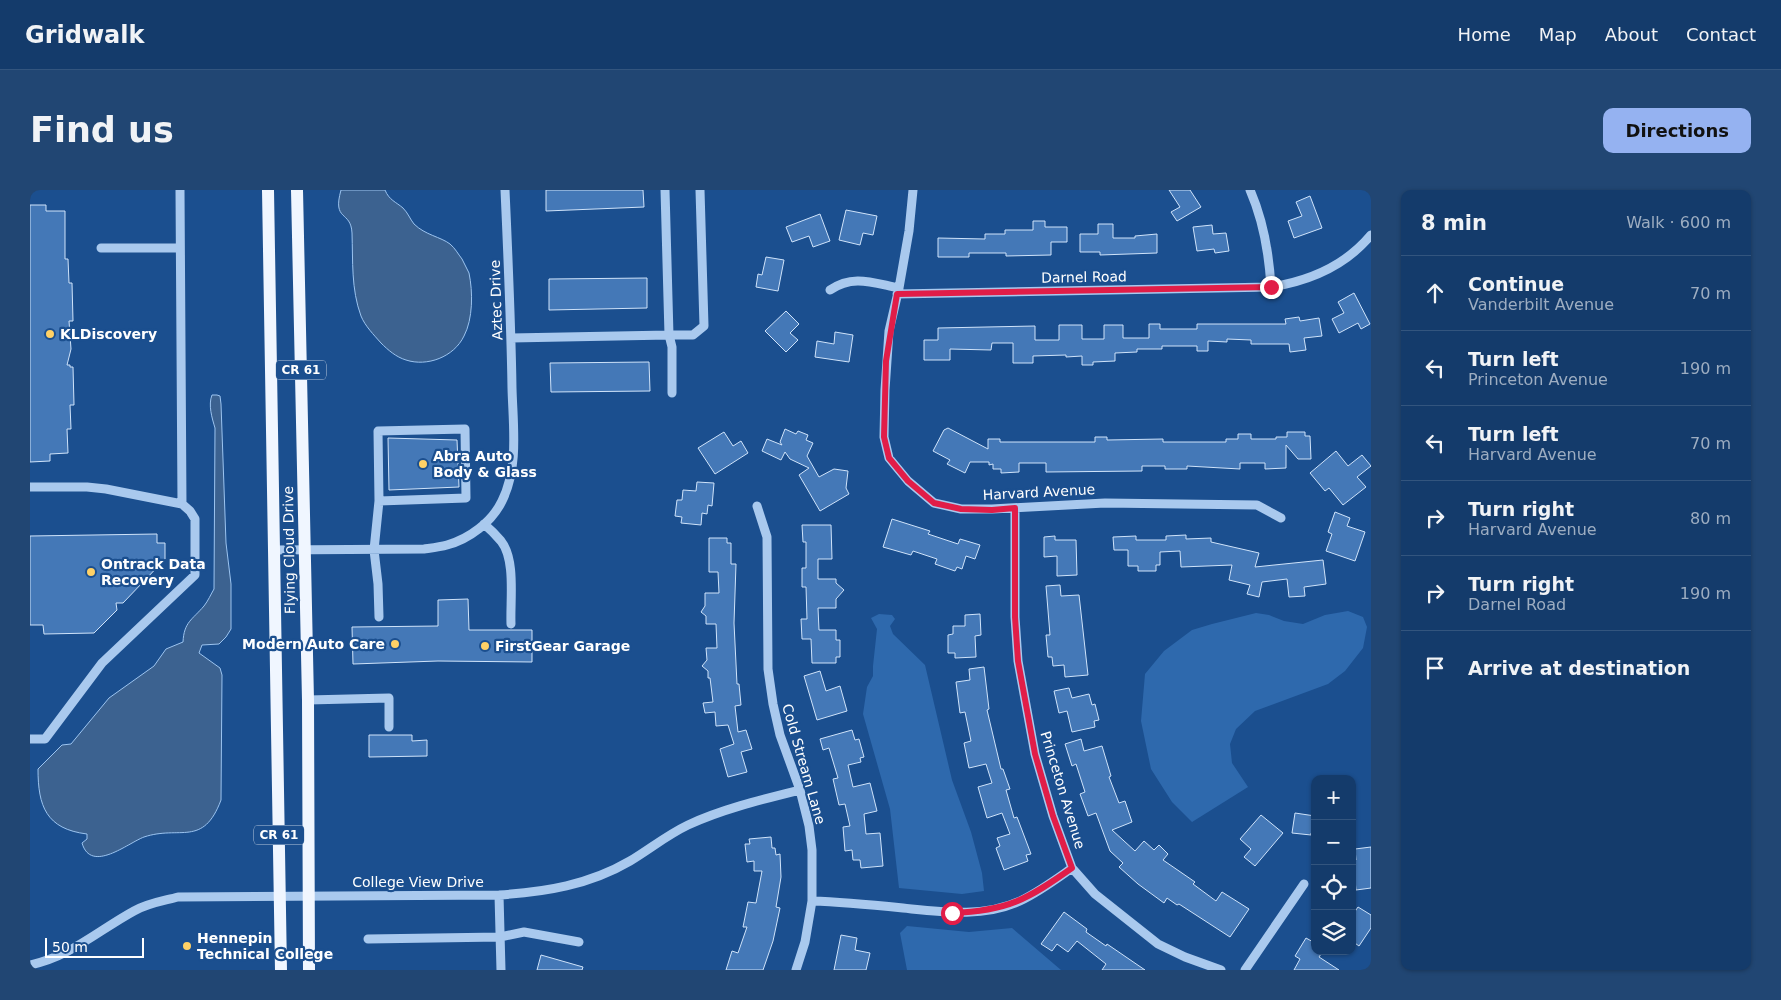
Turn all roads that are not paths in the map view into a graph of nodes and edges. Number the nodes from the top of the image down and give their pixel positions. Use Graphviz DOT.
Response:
graph roads {
  1 [pos="180,190"];
  2 [pos="268,190"];
  3 [pos="297,190"];
  4 [pos="505,190"];
  5 [pos="665,190"];
  6 [pos="700,190"];
  7 [pos="913,190"];
  8 [pos="1250,190"];
  9 [pos="1371,235"];
  10 [pos="101,248"];
  11 [pos="180,248"];
  12 [pos="1271,287"];
  13 [pos="830,290"];
  14 [pos="898,291"];
  15 [pos="669,335"];
  16 [pos="511,338"];
  17 [pos="672,392"];
  18 [pos="30,487"];
  19 [pos="379,501"];
  20 [pos="182,504"];
  21 [pos="757,506"];
  22 [pos="1015,508"];
  23 [pos="1281,518"];
  24 [pos="484,524"];
  25 [pos="274,550"];
  26 [pos="304,550"];
  27 [pos="374,550"];
  28 [pos="379,617"];
  29 [pos="511,624"];
  30 [pos="308,700"];
  31 [pos="390,727"];
  32 [pos="30,739"];
  33 [pos="800,790"];
  34 [pos="1072,868"];
  35 [pos="1304,884"];
  36 [pos="499,896"];
  37 [pos="280,897"];
  38 [pos="309,897"];
  39 [pos="812,900"];
  40 [pos="500,937"];
  41 [pos="368,938"];
  42 [pos="579,942"];
  43 [pos="30,965"];
  44 [pos="281,970"];
  45 [pos="309,970"];
  46 [pos="501,970"];
  47 [pos="796,970"];
  48 [pos="1221,970"];
  49 [pos="1245,970"];
  1 -- 11 [label="street"];
  2 -- 25 [label="main road, Flying Cloud Drive / CR 61"];
  3 -- 26 [label="main road, Flying Cloud Drive / CR 61"];
  4 -- 16 [label="street, Aztec Drive"];
  5 -- 15 [label="street"];
  6 -- 15 [label="street"];
  7 -- 14 [label="street"];
  8 -- 12 [label="street"];
  9 -- 12 [label="street, Darnel Road"];
  10 -- 11 [label="street"];
  11 -- 20 [label="street"];
  12 -- 14 [label="street, Darnel Road"];
  13 -- 14 [label="street, Darnel Road"];
  14 -- 22 [label="street, Harvard Avenue"];
  15 -- 16 [label="street"];
  15 -- 17 [label="street"];
  16 -- 24 [label="street, Aztec Drive"];
  18 -- 20 [label="street"];
  19 -- 19 [label="street"];
  19 -- 27 [label="street"];
  20 -- 32 [label="street"];
  21 -- 33 [label="street, Cold Stream Lane"];
  22 -- 23 [label="street, Harvard Avenue"];
  22 -- 34 [label="street, Princeton Avenue"];
  24 -- 27 [label="street, Aztec Drive"];
  24 -- 29 [label="street"];
  25 -- 26 [label="street, Aztec Drive"];
  25 -- 37 [label="main road, Flying Cloud Drive / CR 61"];
  26 -- 27 [label="street, Aztec Drive"];
  26 -- 30 [label="main road, Flying Cloud Drive / CR 61"];
  27 -- 28 [label="street"];
  30 -- 31 [label="street"];
  30 -- 38 [label="main road, Flying Cloud Drive / CR 61"];
  33 -- 36 [label="street, College View Drive"];
  33 -- 39 [label="street, Cold Stream Lane"];
  34 -- 39 [label="street"];
  34 -- 48 [label="street, Princeton Avenue"];
  35 -- 49 [label="street"];
  36 -- 38 [label="street, College View Drive"];
  36 -- 40 [label="street"];
  37 -- 38 [label="street, College View Drive"];
  37 -- 43 [label="street, College View Drive"];
  37 -- 44 [label="main road, Flying Cloud Drive / CR 61"];
  38 -- 45 [label="main road, Flying Cloud Drive / CR 61"];
  39 -- 47 [label="street, Cold Stream Lane"];
  40 -- 41 [label="street"];
  40 -- 42 [label="street"];
  40 -- 46 [label="street"];
}
